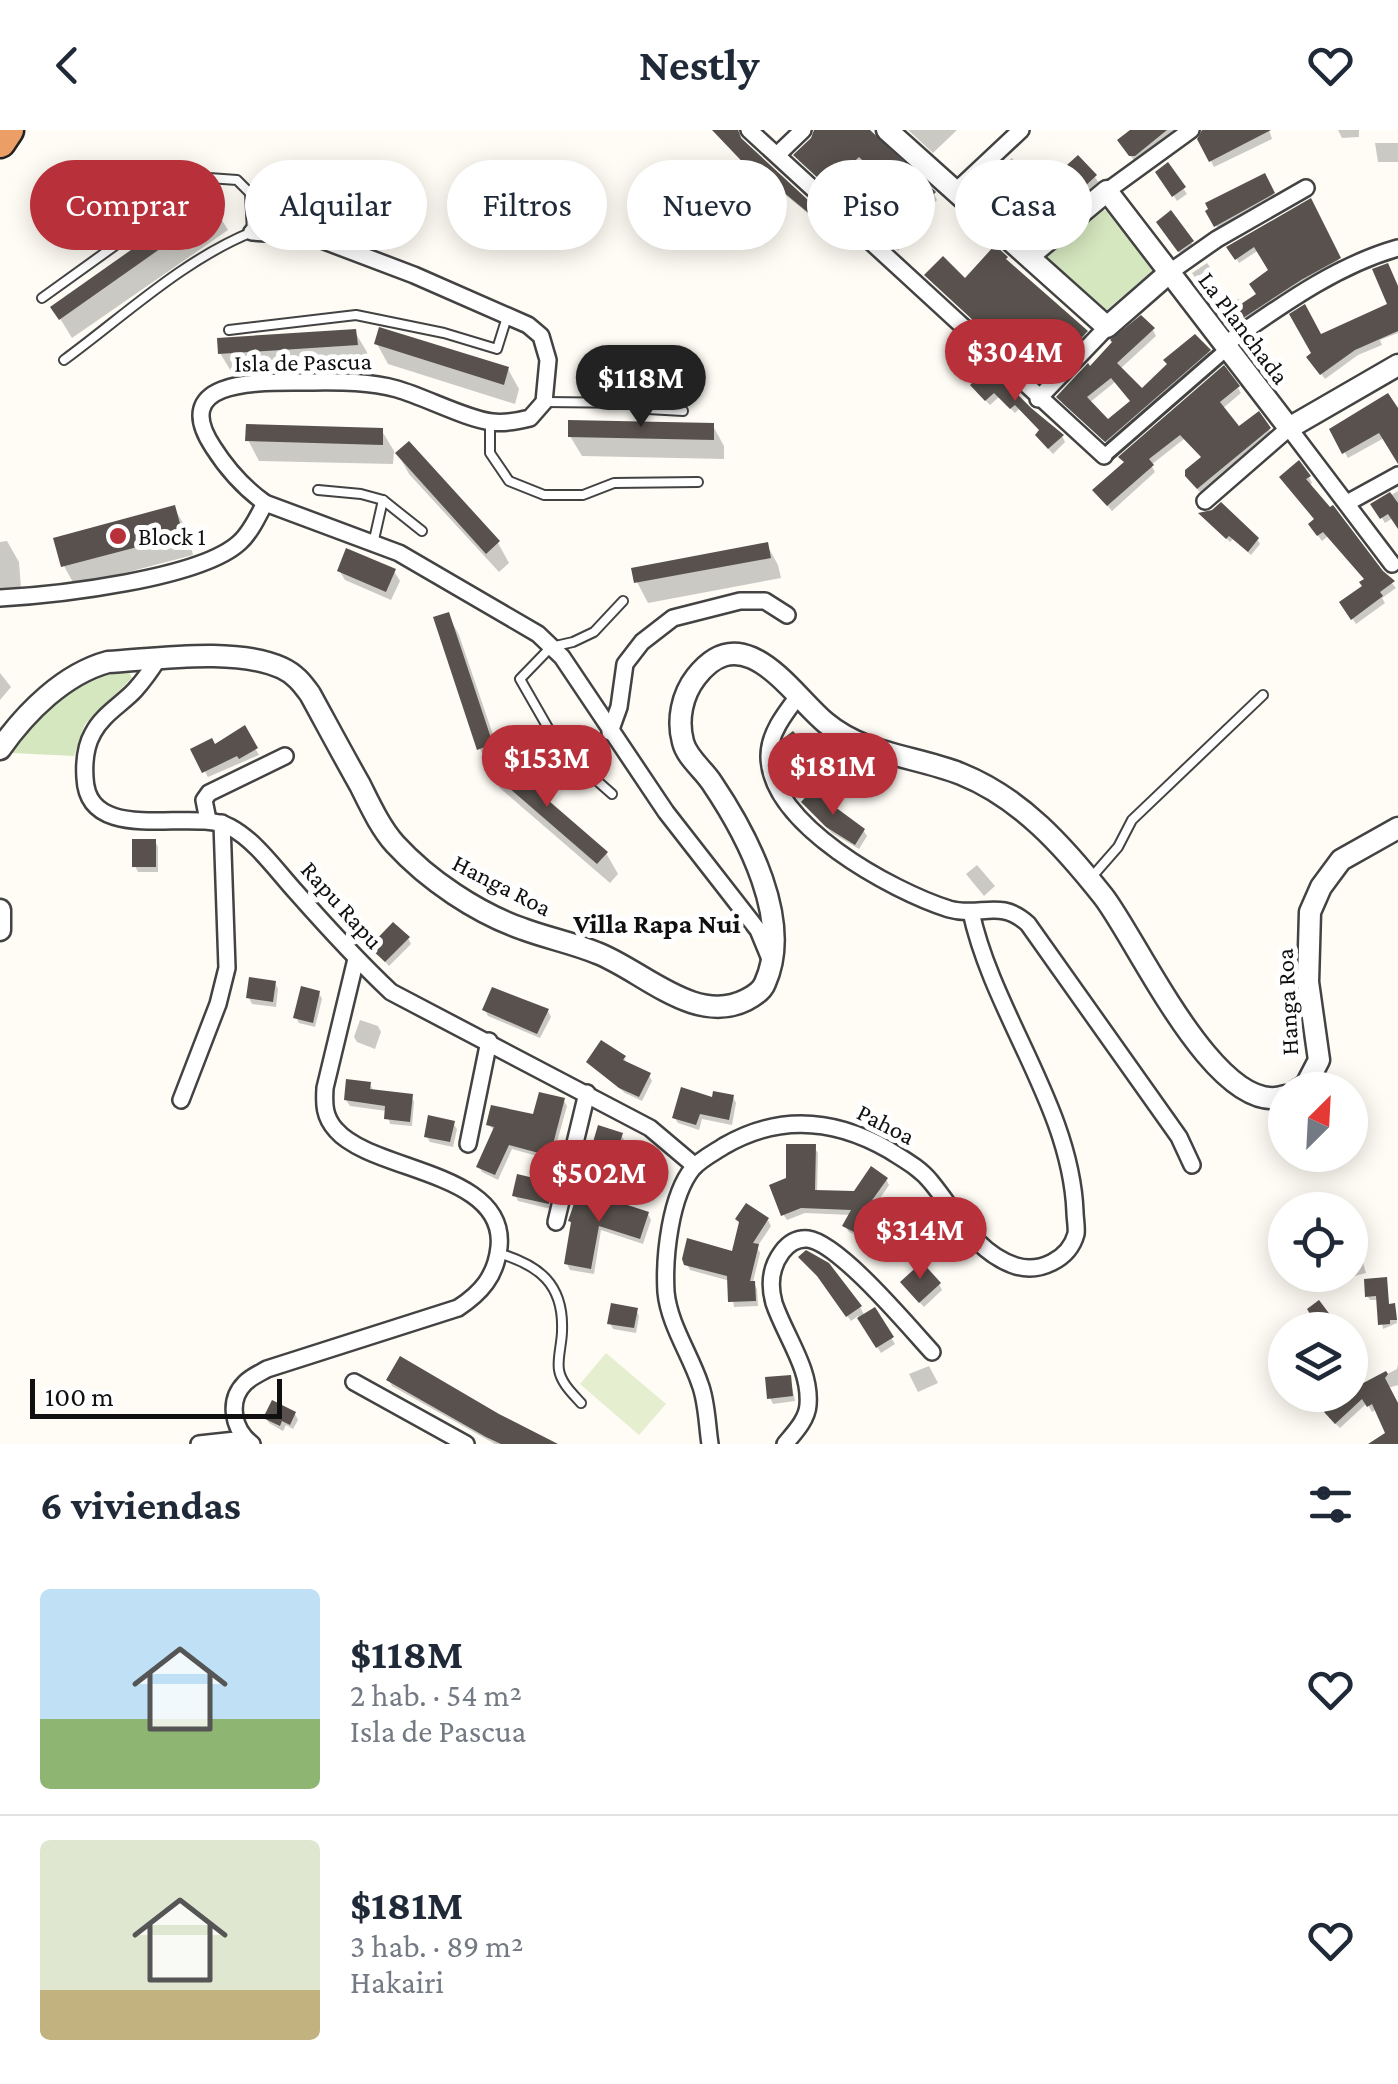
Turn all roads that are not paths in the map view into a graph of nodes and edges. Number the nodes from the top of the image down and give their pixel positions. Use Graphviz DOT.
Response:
graph roads {
  1 [pos="8,130"];
  2 [pos="750,130"];
  3 [pos="803,130"];
  4 [pos="887,130"];
  5 [pos="1021,130"];
  6 [pos="1190,130"];
  7 [pos="0,142"];
  8 [pos="777,155"];
  9 [pos="989,160"];
  10 [pos="245,188"];
  11 [pos="1306,188"];
  12 [pos="955,190"];
  13 [pos="1107,191"];
  14 [pos="245,235"];
  15 [pos="1398,248"];
  16 [pos="346,250"];
  17 [pos="1022,250"];
  18 [pos="1029,256"];
  19 [pos="1170,272"];
  20 [pos="42,298"];
  21 [pos="508,315"];
  22 [pos="1107,327"];
  23 [pos="229,330"];
  24 [pos="1225,347"];
  25 [pos="64,360"];
  26 [pos="1398,364"];
  27 [pos="1038,399"];
  28 [pos="544,402"];
  29 [pos="683,411"];
  30 [pos="490,422"];
  31 [pos="1289,428"];
  32 [pos="1104,456"];
  33 [pos="1398,476"];
  34 [pos="698,482"];
  35 [pos="318,490"];
  36 [pos="383,500"];
  37 [pos="1205,501"];
  38 [pos="265,503"];
  39 [pos="1347,503"];
  40 [pos="422,531"];
  41 [pos="374,544"];
  42 [pos="1392,564"];
  43 [pos="0,598"];
  44 [pos="623,601"];
  45 [pos="787,614"];
  46 [pos="552,646"];
  47 [pos="158,659"];
  48 [pos="799,694"];
  49 [pos="1263,695"];
  50 [pos="610,732"];
  51 [pos="0,749"];
  52 [pos="285,756"];
  53 [pos="612,794"];
  54 [pos="215,822"];
  55 [pos="1398,828"];
  56 [pos="1090,879"];
  57 [pos="0,910"];
  58 [pos="971,912"];
  59 [pos="0,930"];
  60 [pos="770,958"];
  61 [pos="356,960"];
  62 [pos="489,1041"];
  63 [pos="1312,1072"];
  64 [pos="587,1092"];
  65 [pos="1268,1098"];
  66 [pos="181,1100"];
  67 [pos="468,1144"];
  68 [pos="1192,1165"];
  69 [pos="695,1166"];
  70 [pos="556,1222"];
  71 [pos="498,1253"];
  72 [pos="932,1352"];
  73 [pos="354,1382"];
  74 [pos="581,1403"];
  75 [pos="248,1441"];
  76 [pos="200,1444"];
  77 [pos="466,1444"];
  78 [pos="710,1444"];
  79 [pos="785,1444"];
  1 -- 7 [label="highway"];
  2 -- 8 [label="street"];
  3 -- 8 [label="street"];
  4 -- 12 [label="street"];
  5 -- 9 [label="street"];
  6 -- 13 [label="street"];
  8 -- 27 [label="street"];
  10 -- 20 [label="lane"];
  11 -- 19 [label="street"];
  13 -- 18 [label="street"];
  13 -- 19 [label="street, La Planchada"];
  14 -- 25 [label="lane"];
  15 -- 24 [label="street"];
  16 -- 21 [label="street"];
  17 -- 18 [label="street"];
  18 -- 22 [label="street"];
  19 -- 22 [label="street"];
  19 -- 24 [label="street, La Planchada"];
  21 -- 23 [label="lane"];
  21 -- 28 [label="street"];
  22 -- 27 [label="street"];
  24 -- 31 [label="street, La Planchada"];
  24 -- 32 [label="street"];
  26 -- 31 [label="street"];
  27 -- 32 [label="street"];
  28 -- 29 [label="lane"];
  28 -- 30 [label="street"];
  30 -- 34 [label="lane"];
  30 -- 38 [label="street, Isla de Pascua"];
  31 -- 37 [label="street"];
  31 -- 39 [label="street"];
  33 -- 39 [label="street"];
  35 -- 36 [label="lane"];
  36 -- 40 [label="lane"];
  36 -- 41 [label="lane"];
  38 -- 41 [label="street, Isla de Pascua"];
  38 -- 43 [label="street"];
  39 -- 42 [label="street"];
  41 -- 46 [label="street, Isla de Pascua"];
  44 -- 46 [label="lane"];
  45 -- 50 [label="street"];
  46 -- 50 [label="street, Isla de Pascua"];
  46 -- 53 [label="lane"];
  47 -- 51 [label="street, Hanga Roa"];
  47 -- 54 [label="street"];
  47 -- 60 [label="street, Hanga Roa"];
  48 -- 56 [label="street, Hanga Roa"];
  48 -- 58 [label="street"];
  48 -- 60 [label="street, Hanga Roa"];
  49 -- 56 [label="lane"];
  50 -- 60 [label="street, Isla de Pascua"];
  52 -- 54 [label="street"];
  54 -- 61 [label="street, Rapu Rapu"];
  54 -- 66 [label="street"];
  55 -- 63 [label="street, Hanga Roa"];
  56 -- 65 [label="street, Hanga Roa"];
  57 -- 59 [label="street"];
  58 -- 68 [label="street"];
  58 -- 69 [label="street, Pahoa"];
  61 -- 62 [label="street, Rapu Rapu"];
  61 -- 71 [label="street"];
  62 -- 64 [label="street, Rapu Rapu"];
  62 -- 67 [label="street"];
  64 -- 69 [label="street, Rapu Rapu"];
  64 -- 70 [label="street"];
  69 -- 78 [label="street"];
  71 -- 74 [label="lane"];
  71 -- 75 [label="street"];
  72 -- 79 [label="street"];
  73 -- 77 [label="street"];
  75 -- 76 [label="street"];
}
